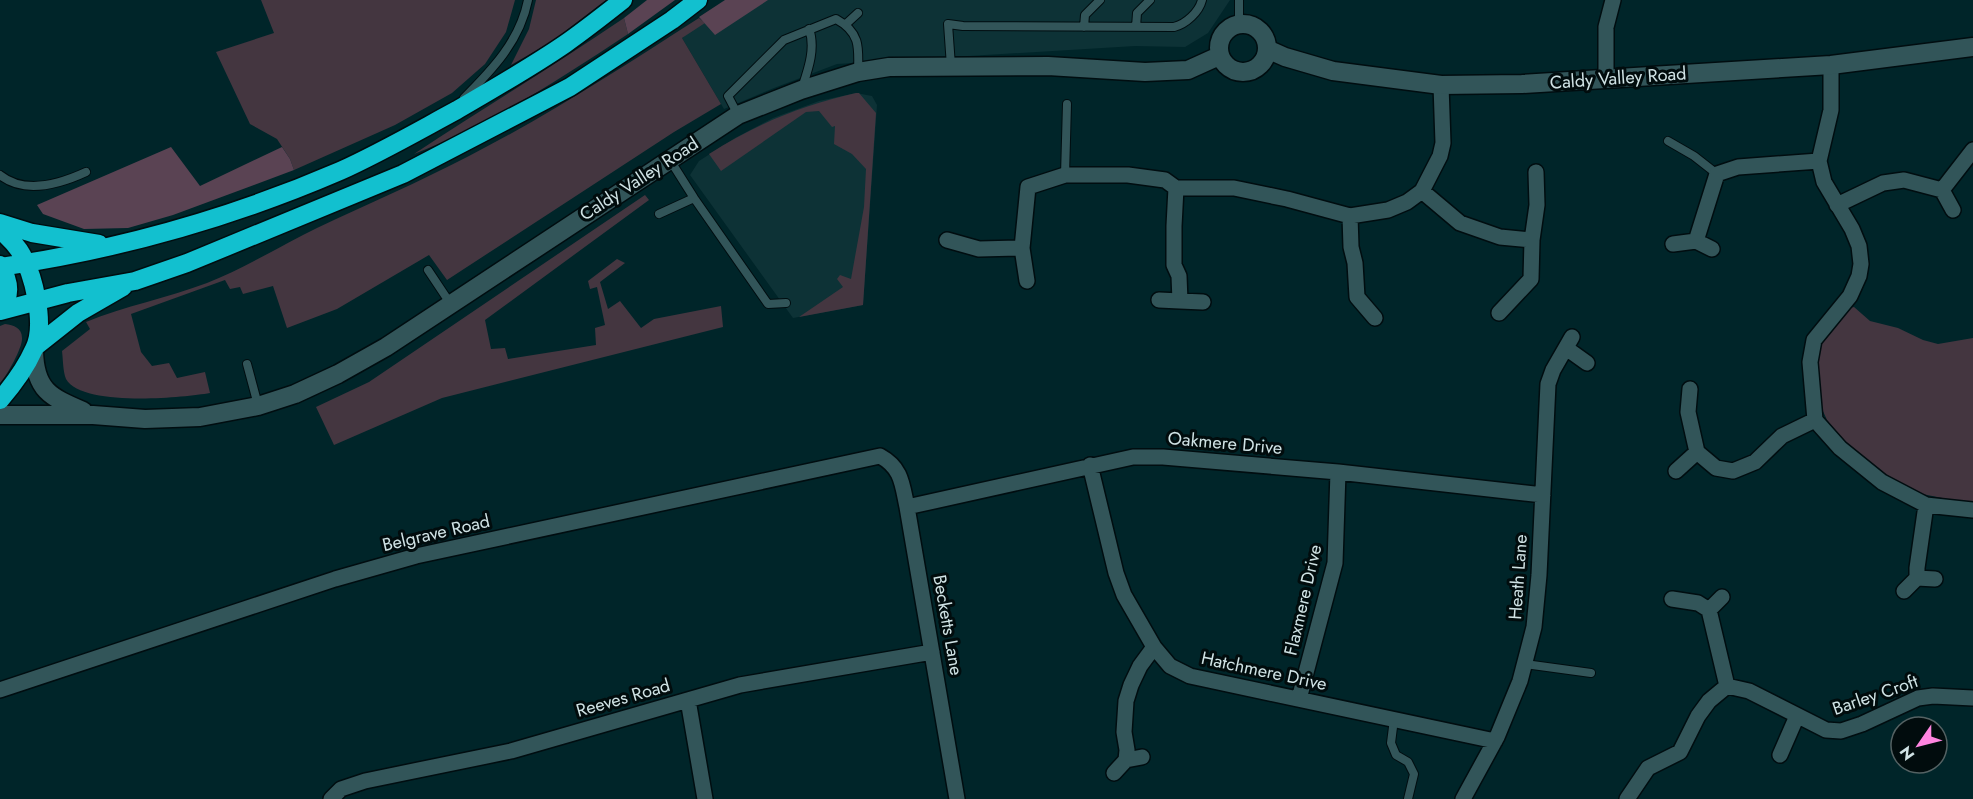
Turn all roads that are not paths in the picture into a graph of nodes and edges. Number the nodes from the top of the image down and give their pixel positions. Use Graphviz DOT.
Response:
graph roads {
  1 [pos="528,0"];
  2 [pos="623,0"];
  3 [pos="698,0"];
  4 [pos="1100,0"];
  5 [pos="1150,0"];
  6 [pos="1202,0"];
  7 [pos="1239,0"];
  8 [pos="1613,0"];
  9 [pos="858,13"];
  10 [pos="846,24"];
  11 [pos="1239,24"];
  12 [pos="1084,27"];
  13 [pos="1136,27"];
  14 [pos="809,29"];
  15 [pos="1973,46"];
  16 [pos="1267,49"];
  17 [pos="1220,56"];
  18 [pos="1831,65"];
  19 [pos="951,66"];
  20 [pos="858,72"];
  21 [pos="1606,78"];
  22 [pos="1441,85"];
  23 [pos="801,90"];
  24 [pos="1067,104"];
  25 [pos="738,115"];
  26 [pos="445,116"];
  27 [pos="1668,141"];
  28 [pos="1973,150"];
  29 [pos="670,159"];
  30 [pos="1819,161"];
  31 [pos="86,172"];
  32 [pos="1536,172"];
  33 [pos="1717,174"];
  34 [pos="0,175"];
  35 [pos="1065,175"];
  36 [pos="1176,188"];
  37 [pos="1422,190"];
  38 [pos="1942,190"];
  39 [pos="694,198"];
  40 [pos="1837,205"];
  41 [pos="1953,210"];
  42 [pos="659,214"];
  43 [pos="1350,216"];
  44 [pos="0,223"];
  45 [pos="0,230"];
  46 [pos="947,240"];
  47 [pos="1532,240"];
  48 [pos="1696,242"];
  49 [pos="1673,244"];
  50 [pos="113,245"];
  51 [pos="1022,248"];
  52 [pos="1712,249"];
  53 [pos="26,263"];
  54 [pos="0,266"];
  55 [pos="428,270"];
  56 [pos="135,280"];
  57 [pos="1027,281"];
  58 [pos="4,289"];
  59 [pos="1160,300"];
  60 [pos="1180,301"];
  61 [pos="36,302"];
  62 [pos="1203,302"];
  63 [pos="450,303"];
  64 [pos="786,303"];
  65 [pos="0,310"];
  66 [pos="1499,313"];
  67 [pos="1375,318"];
  68 [pos="35,349"];
  69 [pos="1587,363"];
  70 [pos="247,364"];
  71 [pos="1690,389"];
  72 [pos="0,399"];
  73 [pos="258,406"];
  74 [pos="0,415"];
  75 [pos="93,415"];
  76 [pos="1815,420"];
  77 [pos="1697,452"];
  78 [pos="890,462"];
  79 [pos="1090,465"];
  80 [pos="1676,471"];
  81 [pos="1338,472"];
  82 [pos="1543,495"];
  83 [pos="1926,505"];
  84 [pos="907,507"];
  85 [pos="1973,510"];
  86 [pos="1917,578"];
  87 [pos="1935,579"];
  88 [pos="1904,591"];
  89 [pos="1722,597"];
  90 [pos="1672,599"];
  91 [pos="1709,610"];
  92 [pos="1154,647"];
  93 [pos="933,651"];
  94 [pos="1525,664"];
  95 [pos="1591,673"];
  96 [pos="1727,686"];
  97 [pos="0,690"];
  98 [pos="1973,698"];
  99 [pos="1299,699"];
  100 [pos="688,700"];
  101 [pos="1797,716"];
  102 [pos="1394,719"];
  103 [pos="1495,741"];
  104 [pos="1779,755"];
  105 [pos="1142,758"];
  106 [pos="1126,760"];
  107 [pos="1114,773"];
  108 [pos="331,799"];
  109 [pos="705,799"];
  110 [pos="957,799"];
  111 [pos="1408,799"];
  112 [pos="1463,799"];
  113 [pos="1627,799"];
  1 -- 26 [label="lane"];
  2 -- 26 [label="highway"];
  3 -- 56 [label="highway"];
  4 -- 12 [label="lane"];
  5 -- 13 [label="lane"];
  6 -- 13 [label="lane"];
  7 -- 11 [label="lane"];
  8 -- 21 [label="street"];
  9 -- 10 [label="lane"];
  10 -- 14 [label="lane"];
  10 -- 20 [label="lane"];
  11 -- 16 [label="street"];
  11 -- 17 [label="street"];
  12 -- 13 [label="lane"];
  12 -- 19 [label="lane"];
  14 -- 23 [label="lane"];
  14 -- 25 [label="lane"];
  15 -- 18 [label="street, Caldy Valley Road"];
  16 -- 17 [label="street"];
  16 -- 22 [label="street, Caldy Valley Road"];
  17 -- 19 [label="street, Caldy Valley Road"];
  18 -- 21 [label="street, Caldy Valley Road"];
  18 -- 30 [label="street"];
  19 -- 20 [label="street, Caldy Valley Road"];
  20 -- 23 [label="street, Caldy Valley Road"];
  21 -- 22 [label="street, Caldy Valley Road"];
  22 -- 37 [label="street"];
  23 -- 25 [label="street, Caldy Valley Road"];
  24 -- 35 [label="lane"];
  25 -- 29 [label="street, Caldy Valley Road"];
  26 -- 50 [label="highway"];
  27 -- 33 [label="lane"];
  28 -- 38 [label="street"];
  29 -- 39 [label="lane"];
  29 -- 63 [label="street, Caldy Valley Road"];
  30 -- 33 [label="street"];
  30 -- 40 [label="street"];
  31 -- 34 [label="lane"];
  32 -- 47 [label="street"];
  33 -- 48 [label="street"];
  35 -- 36 [label="street"];
  35 -- 51 [label="street"];
  36 -- 43 [label="street"];
  36 -- 60 [label="street"];
  37 -- 43 [label="street"];
  37 -- 47 [label="street"];
  38 -- 40 [label="street"];
  38 -- 41 [label="street"];
  39 -- 42 [label="lane"];
  39 -- 64 [label="lane"];
  40 -- 76 [label="street"];
  43 -- 67 [label="street"];
  44 -- 50 [label="highway"];
  45 -- 53 [label="highway"];
  46 -- 51 [label="street"];
  47 -- 66 [label="street"];
  48 -- 49 [label="street"];
  48 -- 52 [label="street"];
  50 -- 53 [label="highway"];
  51 -- 57 [label="street"];
  53 -- 54 [label="highway"];
  53 -- 61 [label="highway"];
  54 -- 58 [label="highway"];
  55 -- 63 [label="lane"];
  56 -- 61 [label="highway"];
  56 -- 68 [label="highway"];
  58 -- 61 [label="highway"];
  58 -- 65 [label="highway"];
  59 -- 60 [label="street"];
  60 -- 62 [label="street"];
  61 -- 65 [label="highway"];
  61 -- 68 [label="highway"];
  63 -- 73 [label="street, Caldy Valley Road"];
  68 -- 72 [label="highway"];
  68 -- 75 [label="street, Caldy Valley Road"];
  69 -- 82 [label="street, Heath Lane"];
  70 -- 73 [label="lane"];
  71 -- 77 [label="street"];
  73 -- 75 [label="street, Caldy Valley Road"];
  74 -- 75 [label="street, Caldy Valley Road"];
  76 -- 77 [label="street"];
  76 -- 83 [label="street"];
  77 -- 80 [label="street"];
  78 -- 84 [label="street, Becketts Lane"];
  78 -- 97 [label="street, Belgrave Road"];
  79 -- 81 [label="street, Oakmere Drive"];
  79 -- 84 [label="street, Oakmere Drive"];
  79 -- 92 [label="street, Hatchmere Drive"];
  81 -- 82 [label="street, Oakmere Drive"];
  81 -- 99 [label="street, Flaxmere Drive"];
  82 -- 94 [label="street, Heath Lane"];
  83 -- 85 [label="street"];
  83 -- 86 [label="street"];
  84 -- 93 [label="street, Becketts Lane"];
  86 -- 87 [label="street"];
  86 -- 88 [label="street"];
  89 -- 91 [label="street"];
  90 -- 91 [label="street"];
  91 -- 96 [label="street"];
  92 -- 99 [label="street, Hatchmere Drive"];
  92 -- 106 [label="street"];
  93 -- 100 [label="street, Reeves Road"];
  93 -- 110 [label="street, Becketts Lane"];
  94 -- 95 [label="lane"];
  94 -- 103 [label="street, Heath Lane"];
  96 -- 101 [label="street, Barley Croft"];
  96 -- 113 [label="street"];
  98 -- 101 [label="street, Barley Croft"];
  99 -- 102 [label="street, Hatchmere Drive"];
  100 -- 108 [label="street, Reeves Road"];
  100 -- 109 [label="street"];
  101 -- 104 [label="street"];
  102 -- 103 [label="street, Hatchmere Drive"];
  102 -- 111 [label="lane"];
  103 -- 112 [label="street, Heath Lane"];
  105 -- 106 [label="street"];
  106 -- 107 [label="street"];
}
